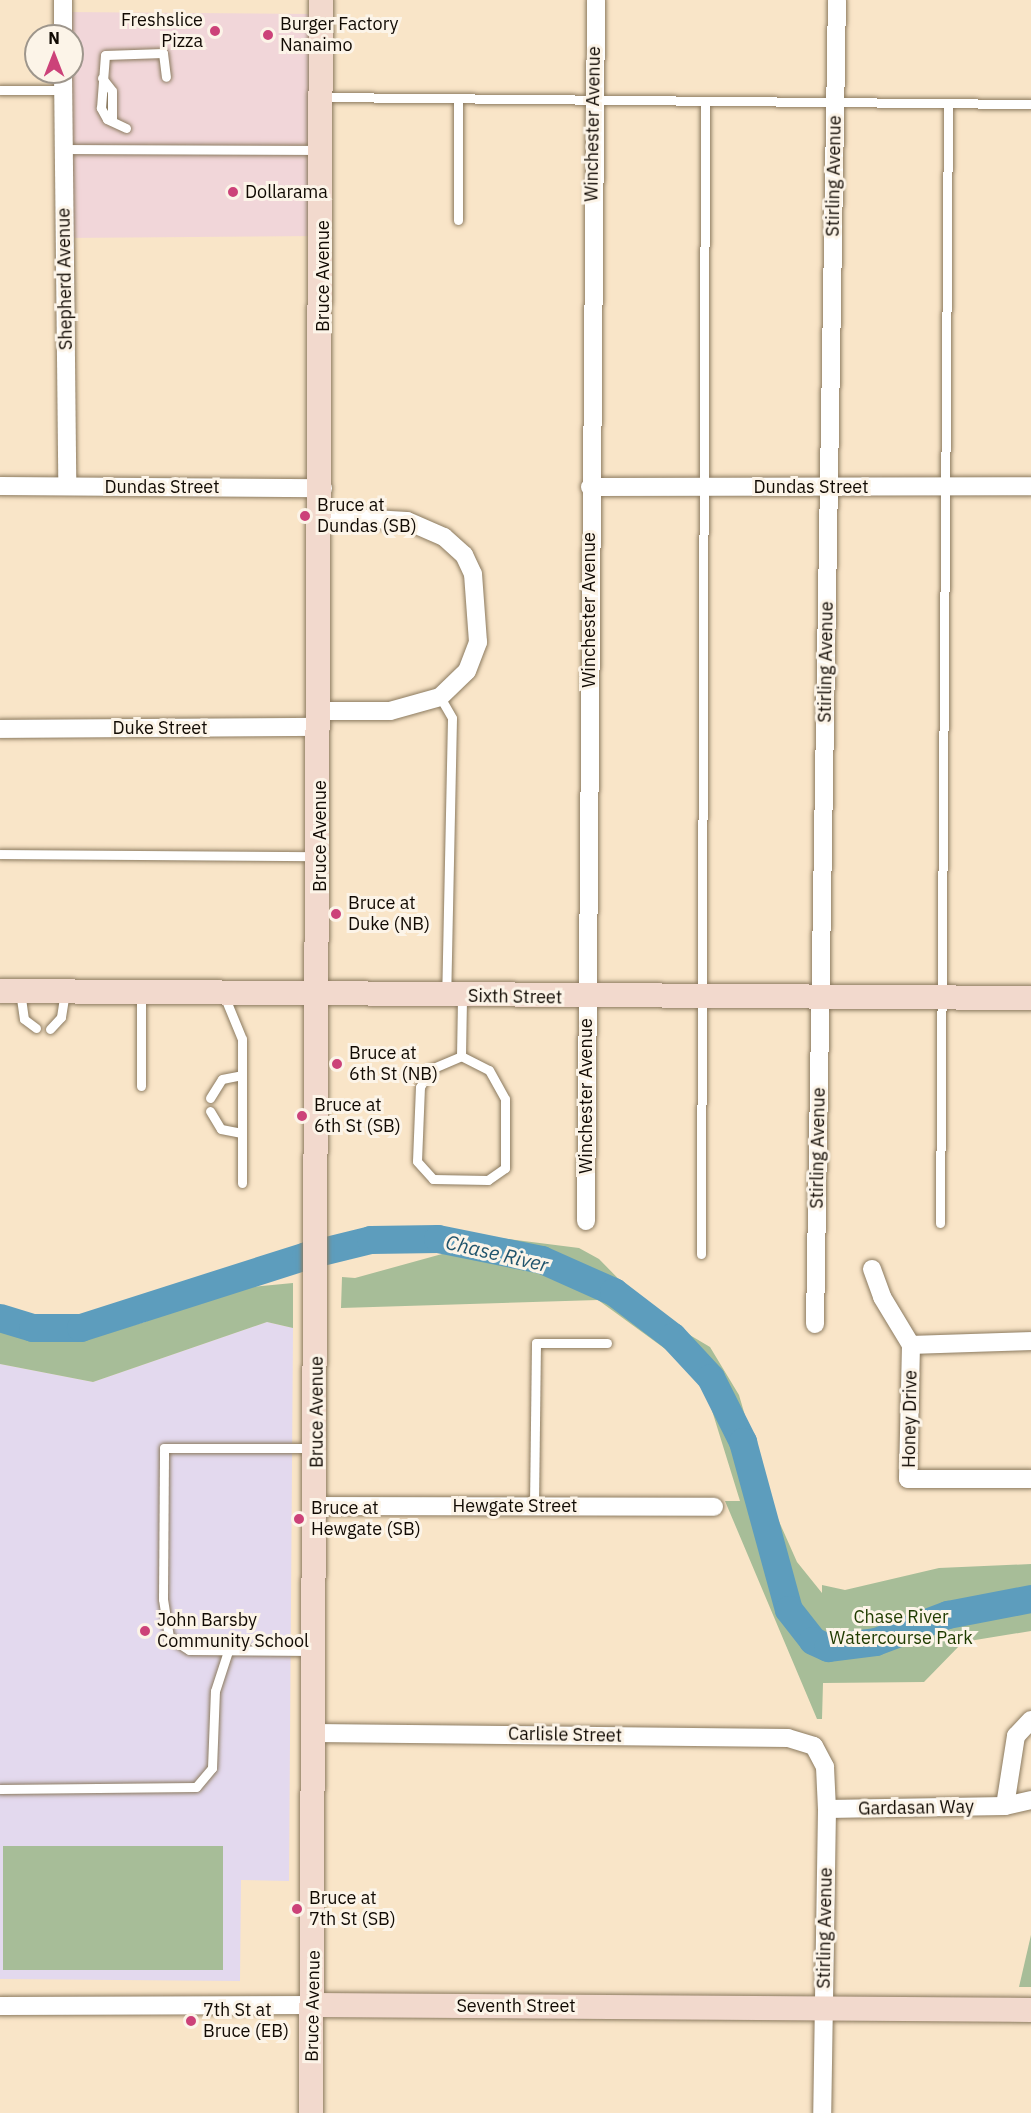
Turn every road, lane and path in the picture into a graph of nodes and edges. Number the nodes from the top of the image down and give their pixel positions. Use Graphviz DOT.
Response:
graph roads {
  1 [pos="63,0"];
  2 [pos="321,0"];
  3 [pos="596,0"];
  4 [pos="837,0"];
  5 [pos="63,24"];
  6 [pos="166,76"];
  7 [pos="42,84"];
  8 [pos="63,84"];
  9 [pos="0,90"];
  10 [pos="322,97"];
  11 [pos="458,99"];
  12 [pos="593,100"];
  13 [pos="705,101"];
  14 [pos="835,102"];
  15 [pos="948,103"];
  16 [pos="1031,104"];
  17 [pos="126,128"];
  18 [pos="64,149"];
  19 [pos="323,150"];
  20 [pos="458,220"];
  21 [pos="0,486"];
  22 [pos="67,486"];
  23 [pos="829,486"];
  24 [pos="946,486"];
  25 [pos="1031,486"];
  26 [pos="590,487"];
  27 [pos="703,487"];
  28 [pos="323,488"];
  29 [pos="321,516"];
  30 [pos="440,697"];
  31 [pos="320,719"];
  32 [pos="0,729"];
  33 [pos="0,854"];
  34 [pos="320,856"];
  35 [pos="10,991"];
  36 [pos="64,992"];
  37 [pos="141,993"];
  38 [pos="223,993"];
  39 [pos="319,994"];
  40 [pos="454,996"];
  41 [pos="586,997"];
  42 [pos="704,997"];
  43 [pos="820,998"];
  44 [pos="940,998"];
  45 [pos="1031,998"];
  46 [pos="36,1028"];
  47 [pos="50,1029"];
  48 [pos="461,1056"];
  49 [pos="242,1075"];
  50 [pos="141,1086"];
  51 [pos="210,1098"];
  52 [pos="210,1111"];
  53 [pos="242,1133"];
  54 [pos="242,1183"];
  55 [pos="586,1221"];
  56 [pos="940,1223"];
  57 [pos="701,1254"];
  58 [pos="872,1269"];
  59 [pos="815,1324"];
  60 [pos="1031,1341"];
  61 [pos="607,1343"];
  62 [pos="911,1344"];
  63 [pos="317,1448"];
  64 [pos="1031,1479"];
  65 [pos="316,1506"];
  66 [pos="534,1506"];
  67 [pos="714,1507"];
  68 [pos="228,1651"];
  69 [pos="317,1651"];
  70 [pos="1031,1720"];
  71 [pos="315,1732"];
  72 [pos="814,1746"];
  73 [pos="0,1789"];
  74 [pos="1031,1800"];
  75 [pos="1005,1806"];
  76 [pos="827,1809"];
  77 [pos="314,2005"];
  78 [pos="0,2006"];
  79 [pos="824,2009"];
  80 [pos="1031,2010"];
  81 [pos="311,2113"];
  82 [pos="822,2113"];
  1 -- 5 [label="street"];
  2 -- 10 [label="street, Bruce Avenue"];
  3 -- 12 [label="street, Winchester Avenue"];
  4 -- 14 [label="street, Stirling Avenue"];
  6 -- 17 [label="lane"];
  7 -- 9 [label="lane"];
  8 -- 18 [label="street, Shepherd Avenue"];
  10 -- 11 [label="lane"];
  10 -- 19 [label="street, Bruce Avenue"];
  11 -- 12 [label="lane"];
  11 -- 20 [label="lane"];
  12 -- 13 [label="lane"];
  12 -- 26 [label="street, Winchester Avenue"];
  13 -- 14 [label="lane"];
  13 -- 27 [label="lane"];
  14 -- 15 [label="lane"];
  14 -- 23 [label="street, Stirling Avenue"];
  15 -- 16 [label="lane"];
  15 -- 24 [label="lane"];
  18 -- 19 [label="lane"];
  18 -- 22 [label="street, Shepherd Avenue"];
  19 -- 28 [label="street, Bruce Avenue"];
  21 -- 22 [label="street, Dundas Street"];
  22 -- 28 [label="street, Dundas Street"];
  23 -- 24 [label="street, Dundas Street"];
  23 -- 27 [label="street, Dundas Street"];
  23 -- 43 [label="street, Stirling Avenue"];
  24 -- 25 [label="street, Dundas Street"];
  24 -- 44 [label="lane"];
  26 -- 27 [label="street, Dundas Street"];
  26 -- 41 [label="street, Winchester Avenue"];
  27 -- 42 [label="lane"];
  28 -- 29 [label="street, Bruce Avenue"];
  29 -- 30 [label="street"];
  29 -- 31 [label="street, Bruce Avenue"];
  30 -- 31 [label="street"];
  30 -- 40 [label="lane"];
  31 -- 32 [label="street, Duke Street"];
  31 -- 34 [label="street, Bruce Avenue"];
  33 -- 34 [label="lane"];
  34 -- 39 [label="street, Bruce Avenue"];
  35 -- 36 [label="street, Sixth Street"];
  35 -- 46 [label="lane"];
  36 -- 37 [label="street, Sixth Street"];
  36 -- 47 [label="lane"];
  37 -- 38 [label="street, Sixth Street"];
  37 -- 50 [label="lane"];
  38 -- 39 [label="street, Sixth Street"];
  38 -- 49 [label="lane"];
  39 -- 40 [label="street, Sixth Street"];
  39 -- 63 [label="street, Bruce Avenue"];
  40 -- 41 [label="street, Sixth Street"];
  40 -- 48 [label="lane"];
  41 -- 42 [label="street, Sixth Street"];
  41 -- 55 [label="street, Winchester Avenue"];
  42 -- 43 [label="street, Sixth Street"];
  42 -- 57 [label="lane"];
  43 -- 44 [label="street, Sixth Street"];
  43 -- 59 [label="street, Stirling Avenue"];
  44 -- 45 [label="street, Sixth Street"];
  44 -- 56 [label="lane"];
  48 -- 48 [label="lane"];
  49 -- 51 [label="lane"];
  49 -- 53 [label="lane"];
  52 -- 53 [label="lane"];
  53 -- 54 [label="lane"];
  58 -- 62 [label="street, Honey Drive"];
  60 -- 62 [label="street, Honey Drive"];
  61 -- 66 [label="lane"];
  62 -- 64 [label="street, Honey Drive"];
  63 -- 65 [label="street, Bruce Avenue"];
  63 -- 68 [label="lane"];
  65 -- 66 [label="street, Hewgate Street"];
  65 -- 69 [label="street, Bruce Avenue"];
  66 -- 67 [label="street, Hewgate Street"];
  68 -- 69 [label="lane"];
  68 -- 73 [label="lane"];
  69 -- 71 [label="street, Bruce Avenue"];
  70 -- 75 [label="street"];
  71 -- 72 [label="street, Carlisle Street"];
  71 -- 77 [label="street, Bruce Avenue"];
  72 -- 76 [label="street, Stirling Avenue"];
  74 -- 75 [label="street, Gardasan Way"];
  75 -- 76 [label="street, Gardasan Way"];
  76 -- 79 [label="street, Stirling Avenue"];
  77 -- 78 [label="street, Seventh Street"];
  77 -- 79 [label="street, Seventh Street"];
  77 -- 81 [label="street, Bruce Avenue"];
  79 -- 80 [label="street, Seventh Street"];
  79 -- 82 [label="street, Stirling Avenue"];
}
